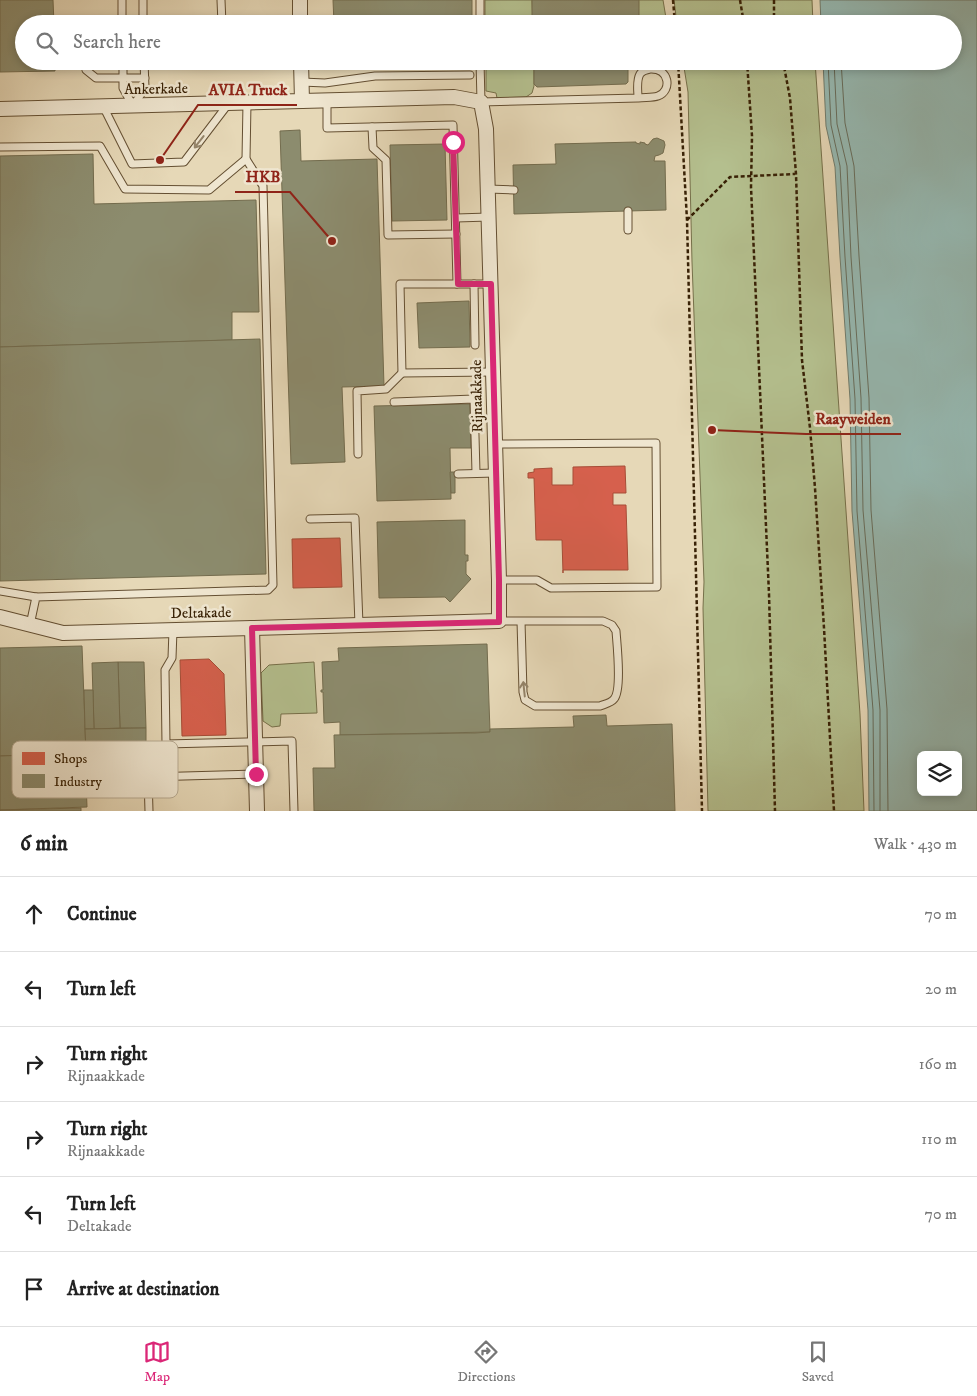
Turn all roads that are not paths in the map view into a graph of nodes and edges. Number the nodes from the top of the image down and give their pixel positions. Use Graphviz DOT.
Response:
graph roads {
  1 [pos="122,0"];
  2 [pos="143,0"];
  3 [pos="221,0"];
  4 [pos="300,0"];
  5 [pos="480,0"];
  6 [pos="122,15"];
  7 [pos="143,15"];
  8 [pos="222,15"];
  9 [pos="300,15"];
  10 [pos="480,15"];
  11 [pos="86,70"];
  12 [pos="123,70"];
  13 [pos="145,70"];
  14 [pos="301,70"];
  15 [pos="480,70"];
  16 [pos="645,70"];
  17 [pos="658,70"];
  18 [pos="470,75"];
  19 [pos="123,78"];
  20 [pos="145,78"];
  21 [pos="302,82"];
  22 [pos="638,98"];
  23 [pos="327,100"];
  24 [pos="302,101"];
  25 [pos="481,102"];
  26 [pos="229,103"];
  27 [pos="247,103"];
  28 [pos="103,106"];
  29 [pos="133,106"];
  30 [pos="0,109"];
  31 [pos="372,127"];
  32 [pos="0,147"];
  33 [pos="246,158"];
  34 [pos="488,189"];
  35 [pos="514,190"];
  36 [pos="628,211"];
  37 [pos="489,217"];
  38 [pos="456,218"];
  39 [pos="628,230"];
  40 [pos="456,234"];
  41 [pos="458,284"];
  42 [pos="474,284"];
  43 [pos="491,284"];
  44 [pos="475,345"];
  45 [pos="493,372"];
  46 [pos="402,373"];
  47 [pos="394,402"];
  48 [pos="494,444"];
  49 [pos="358,454"];
  50 [pos="476,473"];
  51 [pos="495,473"];
  52 [pos="458,474"];
  53 [pos="310,519"];
  54 [pos="499,580"];
  55 [pos="0,591"];
  56 [pos="36,597"];
  57 [pos="0,617"];
  58 [pos="499,622"];
  59 [pos="521,622"];
  60 [pos="30,625"];
  61 [pos="359,625"];
  62 [pos="252,628"];
  63 [pos="173,630"];
  64 [pos="166,741"];
  65 [pos="255,742"];
  66 [pos="178,744"];
  67 [pos="256,774"];
  68 [pos="178,776"];
  69 [pos="148,798"];
  70 [pos="148,811"];
  71 [pos="257,811"];
  72 [pos="294,811"];
  1 -- 6 [label="lane"];
  2 -- 7 [label="lane"];
  3 -- 8 [label="lane"];
  4 -- 9 [label="street"];
  5 -- 10 [label="lane"];
  11 -- 19 [label="lane"];
  12 -- 19 [label="lane"];
  13 -- 20 [label="lane"];
  14 -- 21 [label="street"];
  15 -- 25 [label="lane"];
  16 -- 22 [label="lane"];
  17 -- 22 [label="lane"];
  18 -- 21 [label="lane"];
  19 -- 20 [label="lane"];
  19 -- 29 [label="lane"];
  20 -- 29 [label="lane"];
  21 -- 24 [label="street"];
  22 -- 25 [label="lane"];
  23 -- 24 [label="street"];
  23 -- 25 [label="street"];
  23 -- 31 [label="lane"];
  24 -- 27 [label="street, Ankerkade"];
  25 -- 34 [label="street, Rijnaakkade"];
  26 -- 27 [label="street, Ankerkade"];
  26 -- 28 [label="lane, one-way"];
  26 -- 29 [label="street, Ankerkade"];
  27 -- 33 [label="lane"];
  28 -- 29 [label="street, Ankerkade"];
  28 -- 30 [label="street, Ankerkade"];
  31 -- 38 [label="lane"];
  31 -- 40 [label="lane"];
  32 -- 33 [label="lane"];
  33 -- 56 [label="lane"];
  34 -- 35 [label="lane"];
  34 -- 37 [label="street, Rijnaakkade"];
  36 -- 39 [label="lane"];
  37 -- 38 [label="lane"];
  37 -- 43 [label="street, Rijnaakkade"];
  38 -- 40 [label="lane"];
  40 -- 41 [label="lane"];
  41 -- 42 [label="lane"];
  41 -- 46 [label="lane"];
  42 -- 43 [label="lane"];
  42 -- 44 [label="lane"];
  43 -- 45 [label="street, Rijnaakkade"];
  45 -- 46 [label="lane"];
  45 -- 48 [label="street, Rijnaakkade"];
  46 -- 49 [label="lane"];
  47 -- 50 [label="lane"];
  48 -- 51 [label="street, Rijnaakkade"];
  48 -- 54 [label="lane"];
  50 -- 51 [label="lane"];
  50 -- 52 [label="lane"];
  51 -- 54 [label="street, Rijnaakkade"];
  53 -- 61 [label="lane"];
  54 -- 58 [label="street, Rijnaakkade"];
  55 -- 56 [label="lane"];
  56 -- 60 [label="lane"];
  57 -- 60 [label="street, Deltakade"];
  58 -- 59 [label="lane"];
  58 -- 61 [label="street"];
  59 -- 59 [label="lane, one-way"];
  60 -- 63 [label="street, Deltakade"];
  61 -- 62 [label="street"];
  62 -- 63 [label="street, Deltakade"];
  62 -- 65 [label="street, Deltakade"];
  63 -- 64 [label="lane"];
  65 -- 66 [label="lane"];
  65 -- 67 [label="street, Deltakade"];
  65 -- 72 [label="lane"];
  67 -- 68 [label="lane"];
  67 -- 71 [label="street, Deltakade"];
  69 -- 70 [label="lane"];
}
